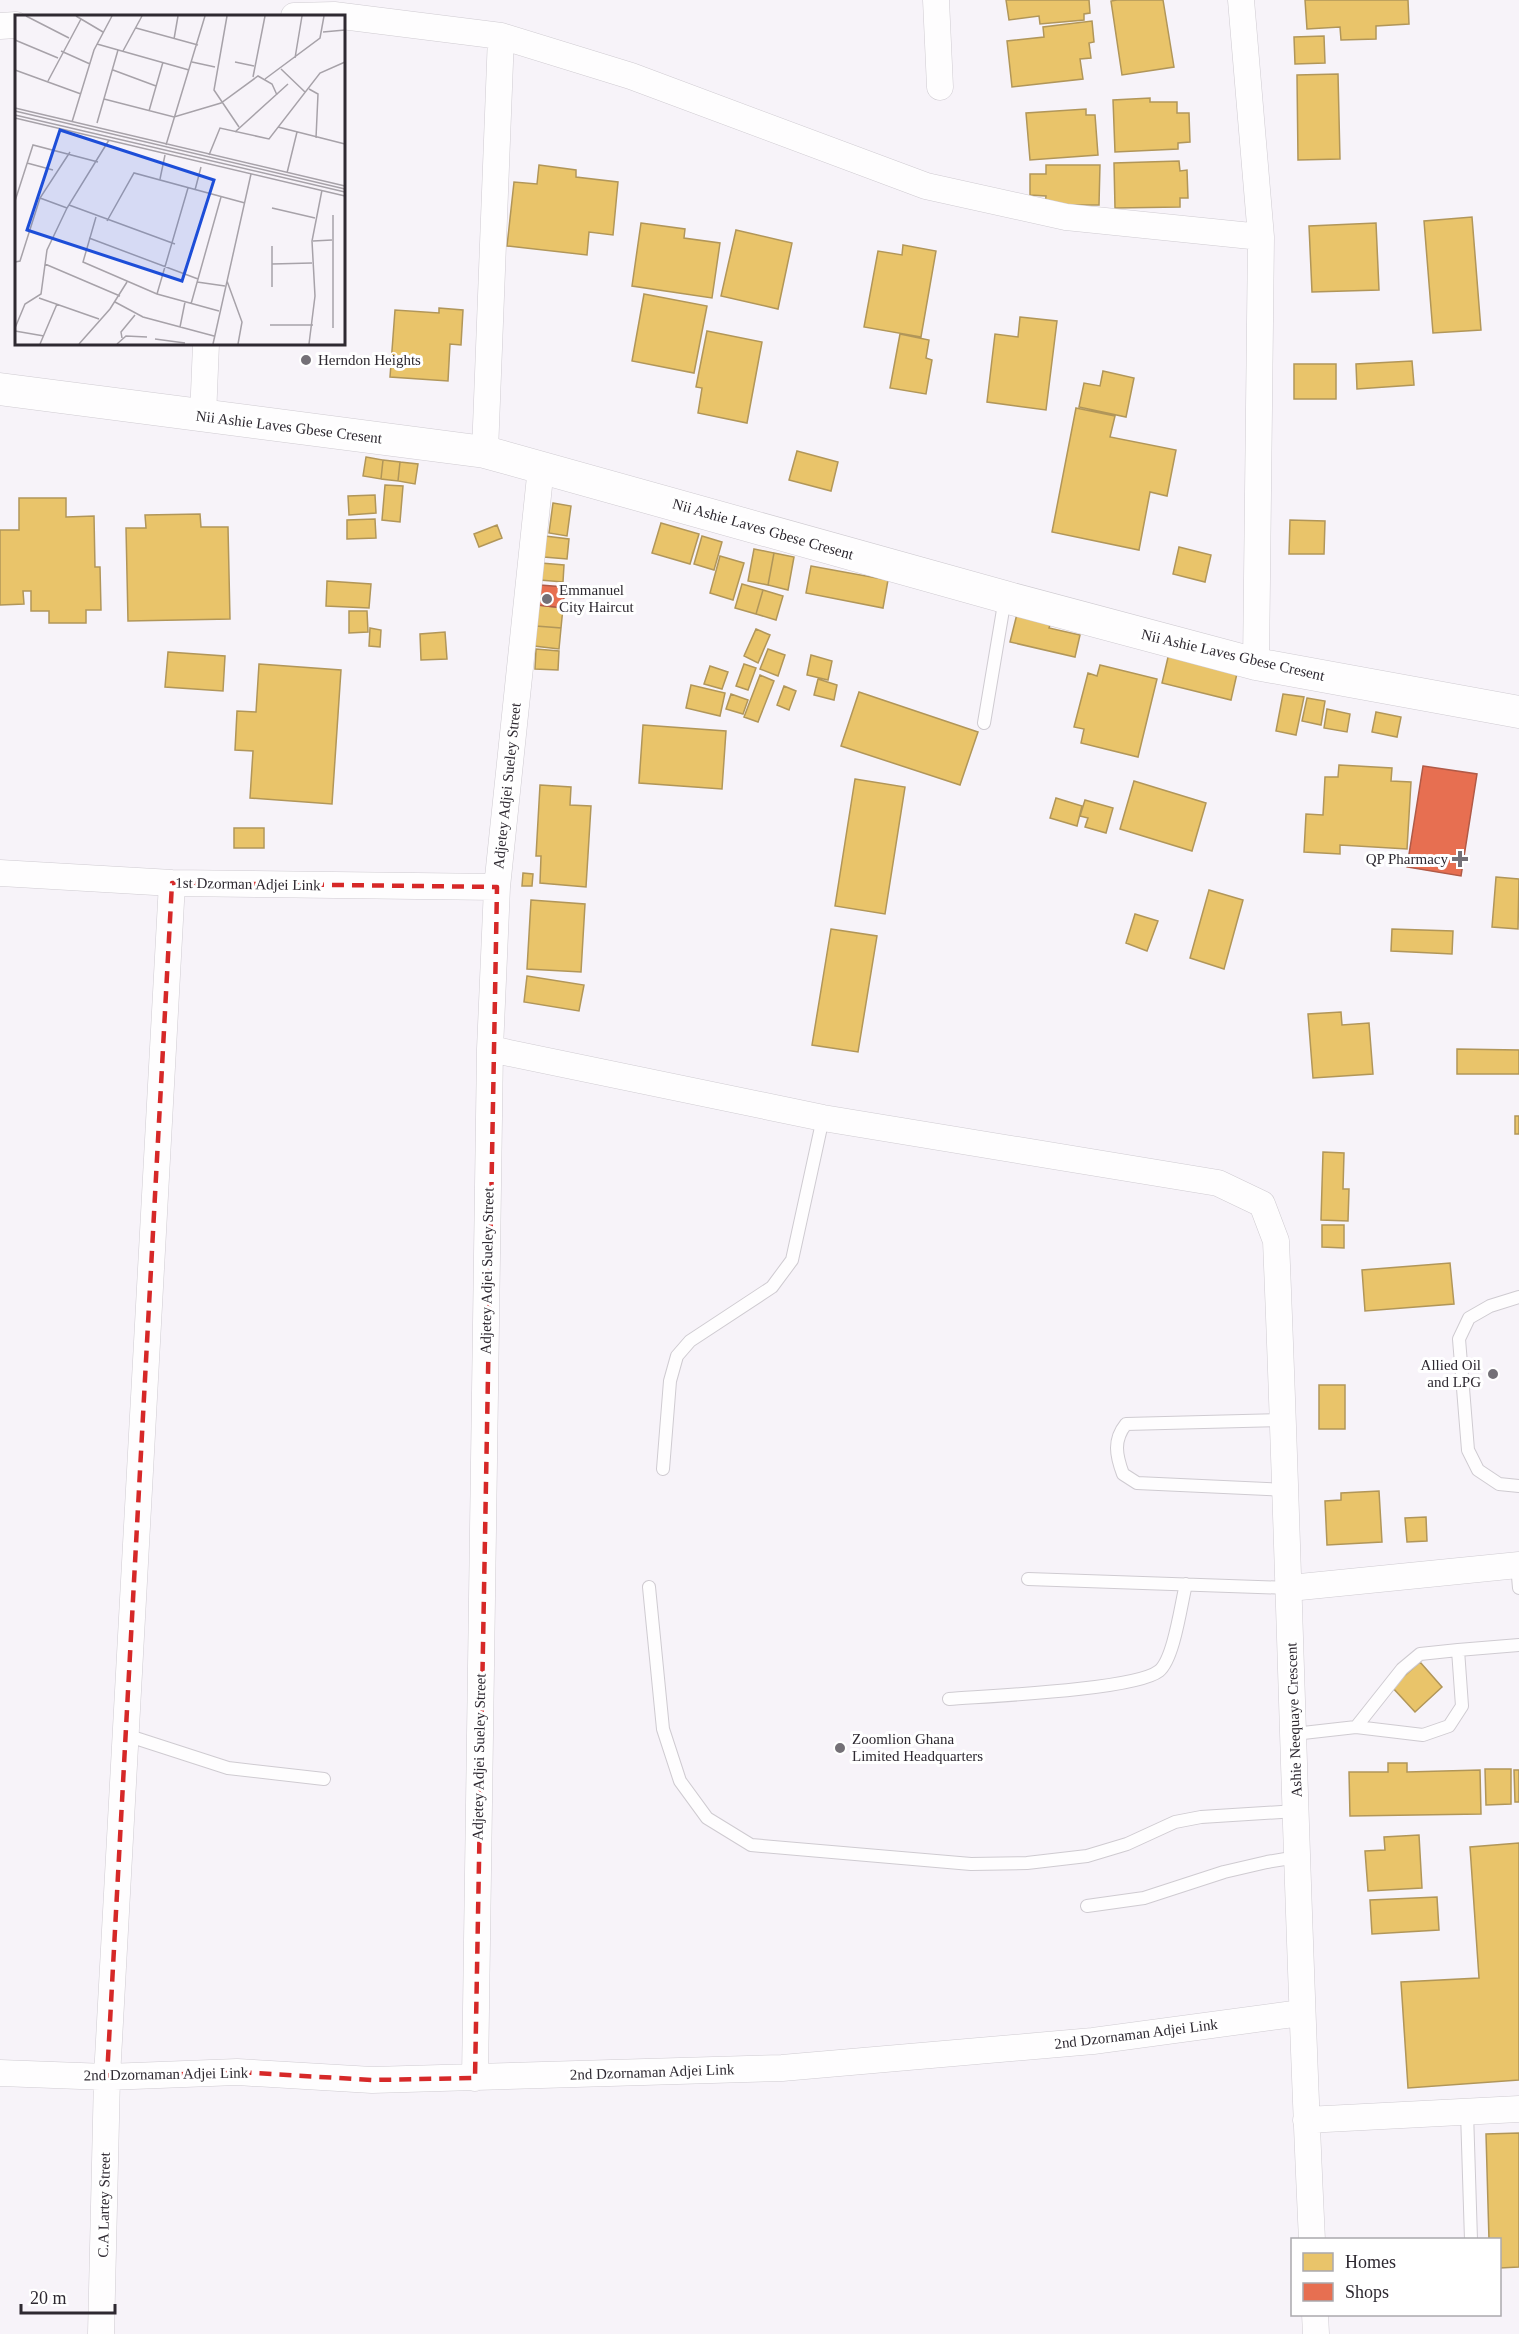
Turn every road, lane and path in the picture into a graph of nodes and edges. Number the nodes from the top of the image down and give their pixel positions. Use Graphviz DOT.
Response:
graph roads {
  1 [pos="936,0"];
  2 [pos="1241,0"];
  3 [pos="345,16"];
  4 [pos="501,36"];
  5 [pos="940,87"];
  6 [pos="1261,237"];
  7 [pos="206,345"];
  8 [pos="0,389"];
  9 [pos="204,417"];
  10 [pos="486,452"];
  11 [pos="541,467"];
  12 [pos="1005,597"];
  13 [pos="1256,664"];
  14 [pos="1519,712"];
  15 [pos="984,723"];
  16 [pos="0,873"];
  17 [pos="172,883"];
  18 [pos="497,887"];
  19 [pos="490,1049"];
  20 [pos="823,1118"];
  21 [pos="1519,1298"];
  22 [pos="1283,1420"];
  23 [pos="663,1469"];
  24 [pos="1519,1485"];
  25 [pos="1286,1490"];
  26 [pos="1518,1573"];
  27 [pos="1028,1578"];
  28 [pos="1186,1584"];
  29 [pos="649,1587"];
  30 [pos="1290,1588"];
  31 [pos="1519,1645"];
  32 [pos="1458,1650"];
  33 [pos="949,1699"];
  34 [pos="1356,1727"];
  35 [pos="1294,1734"];
  36 [pos="126,1735"];
  37 [pos="324,1779"];
  38 [pos="1296,1811"];
  39 [pos="1297,1857"];
  40 [pos="1087,1906"];
  41 [pos="1301,2013"];
  42 [pos="0,2073"];
  43 [pos="107,2077"];
  44 [pos="474,2078"];
  45 [pos="1519,2109"];
  46 [pos="1467,2112"];
  47 [pos="1306,2120"];
  48 [pos="1312,2238"];
  49 [pos="1471,2238"];
  50 [pos="1315,2316"];
  51 [pos="101,2334"];
  52 [pos="1316,2334"];
  1 -- 5 [label="street"];
  2 -- 6 [label="street"];
  3 -- 4 [label="street"];
  4 -- 6 [label="street"];
  4 -- 10 [label="street"];
  6 -- 13 [label="street"];
  7 -- 9 [label="street"];
  8 -- 9 [label="street, Nii Ashie Laves Gbese Cresent"];
  9 -- 10 [label="street, Nii Ashie Laves Gbese Cresent"];
  10 -- 11 [label="street, Nii Ashie Laves Gbese Cresent"];
  11 -- 12 [label="street, Nii Ashie Laves Gbese Cresent"];
  11 -- 18 [label="street, Adjetey Adjei Sueley Street"];
  12 -- 13 [label="street, Nii Ashie Laves Gbese Cresent"];
  12 -- 15 [label="lane"];
  13 -- 14 [label="street, Nii Ashie Laves Gbese Cresent"];
  16 -- 17 [label="street, 1st Dzorman Adjei Link"];
  17 -- 18 [label="street, 1st Dzorman Adjei Link"];
  17 -- 36 [label="street, C.A Lartey Street"];
  18 -- 19 [label="street, Adjetey Adjei Sueley Street"];
  19 -- 20 [label="street"];
  19 -- 44 [label="street, Adjetey Adjei Sueley Street"];
  20 -- 22 [label="street, Ashie Neequaye Crescent"];
  20 -- 23 [label="lane"];
  21 -- 24 [label="lane"];
  22 -- 25 [label="street, Ashie Neequaye Crescent"];
  22 -- 25 [label="lane"];
  25 -- 30 [label="street, Ashie Neequaye Crescent"];
  26 -- 30 [label="street"];
  27 -- 28 [label="lane"];
  28 -- 30 [label="lane"];
  28 -- 33 [label="lane"];
  29 -- 38 [label="lane"];
  30 -- 35 [label="street, Ashie Neequaye Crescent"];
  31 -- 32 [label="lane"];
  32 -- 34 [label="lane"];
  32 -- 34 [label="lane"];
  34 -- 35 [label="lane"];
  35 -- 38 [label="street, Ashie Neequaye Crescent"];
  36 -- 37 [label="lane"];
  36 -- 43 [label="street, C.A Lartey Street"];
  38 -- 39 [label="street, Ashie Neequaye Crescent"];
  39 -- 40 [label="lane"];
  39 -- 41 [label="street, Ashie Neequaye Crescent"];
  41 -- 44 [label="street, 2nd Dzornaman Adjei Link"];
  41 -- 47 [label="street, Ashie Neequaye Crescent"];
  42 -- 43 [label="street, 2nd Dzornaman Adjei Link"];
  43 -- 44 [label="street, 2nd Dzornaman Adjei Link"];
  43 -- 51 [label="street, C.A Lartey Street"];
  45 -- 46 [label="street"];
  46 -- 47 [label="street"];
  46 -- 49 [label="lane"];
  47 -- 48 [label="street, Ashie Neequaye Crescent"];
  50 -- 52 [label="street"];
}
